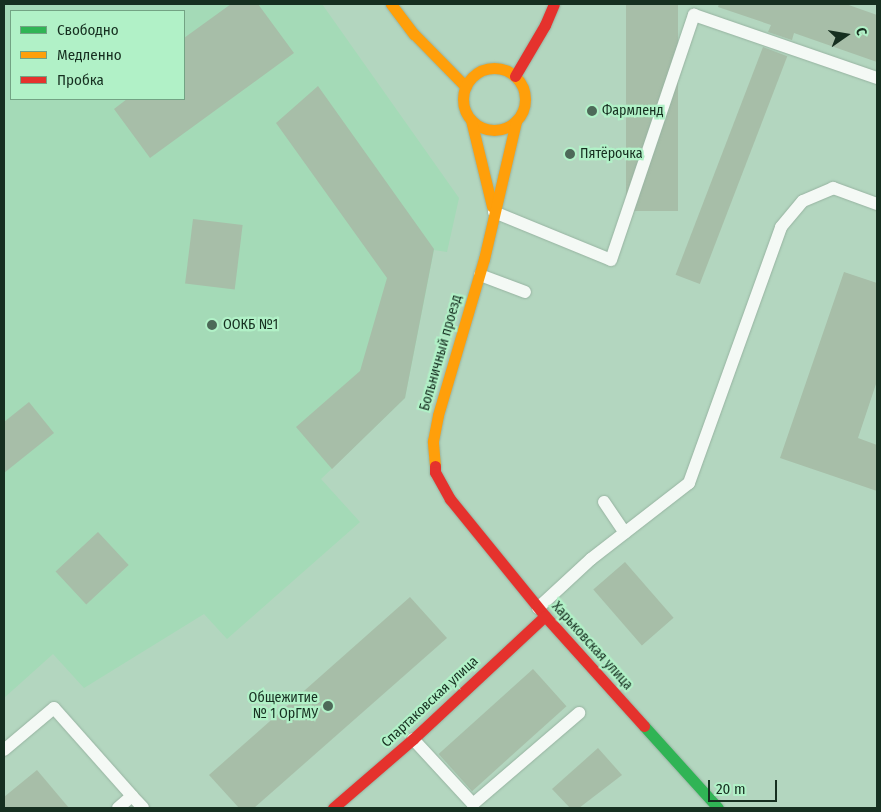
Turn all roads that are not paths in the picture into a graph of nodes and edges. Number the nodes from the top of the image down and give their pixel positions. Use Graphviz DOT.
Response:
graph roads {
  1 [pos="391,4"];
  2 [pos="554,4"];
  3 [pos="515,76"];
  4 [pos="877,78"];
  5 [pos="466,86"];
  6 [pos="471,120"];
  7 [pos="516,121"];
  8 [pos="877,204"];
  9 [pos="494,212"];
  10 [pos="480,275"];
  11 [pos="525,292"];
  12 [pos="450,499"];
  13 [pos="604,502"];
  14 [pos="625,533"];
  15 [pos="542,612"];
  16 [pos="578,713"];
  17 [pos="413,739"];
  18 [pos="4,750"];
  19 [pos="132,796"];
  20 [pos="471,806"];
  21 [pos="118,808"];
  22 [pos="143,808"];
  23 [pos="333,808"];
  24 [pos="718,808"];
  1 -- 5 [label="street"];
  2 -- 3 [label="street"];
  3 -- 5 [label="street"];
  3 -- 7 [label="street"];
  4 -- 9 [label="lane"];
  5 -- 6 [label="street"];
  6 -- 7 [label="street"];
  6 -- 9 [label="street, Больничный проезд"];
  7 -- 9 [label="street, Больничный проезд"];
  8 -- 14 [label="lane"];
  9 -- 10 [label="street, Больничный проезд"];
  10 -- 11 [label="lane"];
  10 -- 12 [label="street, Больничный проезд"];
  12 -- 15 [label="street, Харьковская улица"];
  13 -- 14 [label="lane"];
  14 -- 15 [label="lane"];
  15 -- 17 [label="street, Спартаковская улица"];
  15 -- 24 [label="street, Харьковская улица"];
  16 -- 20 [label="lane"];
  17 -- 20 [label="lane"];
  17 -- 23 [label="street, Спартаковская улица"];
  18 -- 19 [label="lane"];
  19 -- 21 [label="lane"];
  19 -- 22 [label="lane"];
}
